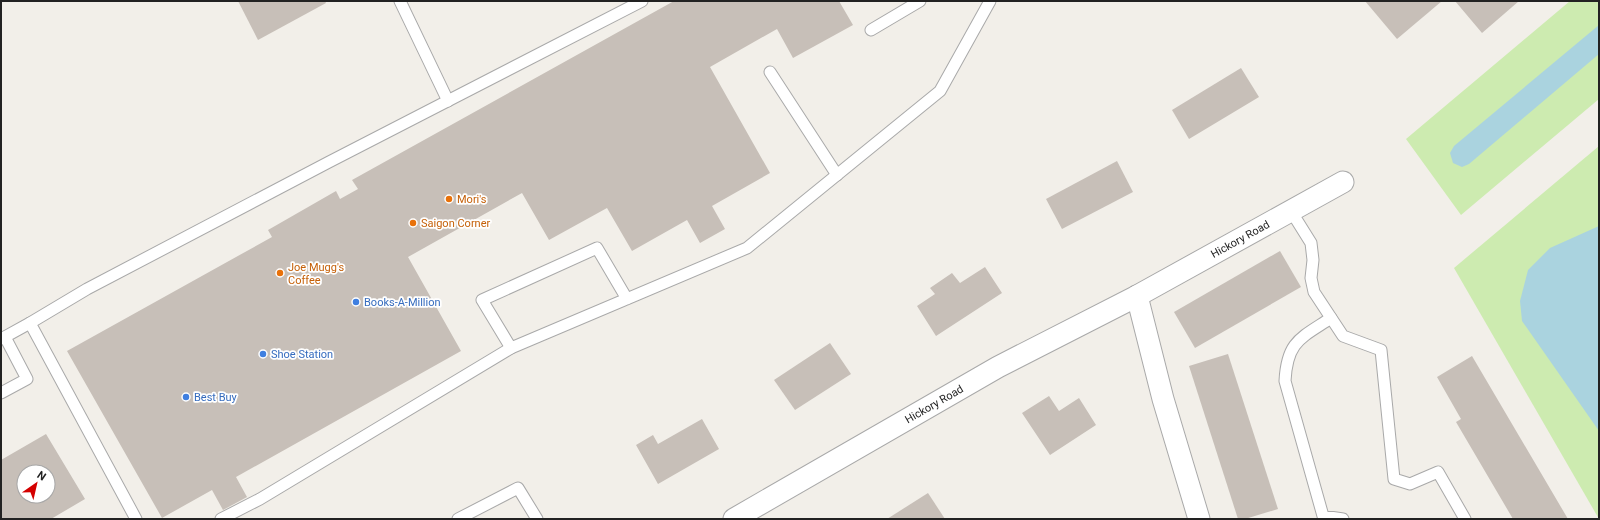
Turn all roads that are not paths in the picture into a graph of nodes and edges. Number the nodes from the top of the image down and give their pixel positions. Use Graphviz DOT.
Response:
graph roads {
  1 [pos="400,1"];
  2 [pos="642,1"];
  3 [pos="920,1"];
  4 [pos="990,1"];
  5 [pos="870,30"];
  6 [pos="770,72"];
  7 [pos="448,101"];
  8 [pos="837,175"];
  9 [pos="1343,182"];
  10 [pos="1291,210"];
  11 [pos="1137,296"];
  12 [pos="627,299"];
  13 [pos="1331,318"];
  14 [pos="30,323"];
  15 [pos="3,338"];
  16 [pos="511,348"];
  17 [pos="1,393"];
  18 [pos="1318,518"];
  19 [pos="136,519"];
  20 [pos="221,519"];
  21 [pos="458,519"];
  22 [pos="537,519"];
  23 [pos="734,519"];
  24 [pos="1199,519"];
  25 [pos="1343,519"];
  26 [pos="1464,519"];
  1 -- 7 [label="lane"];
  2 -- 7 [label="lane"];
  3 -- 5 [label="lane"];
  4 -- 8 [label="lane"];
  6 -- 8 [label="lane"];
  7 -- 14 [label="lane"];
  8 -- 12 [label="lane"];
  9 -- 10 [label="street, Hickory Road"];
  10 -- 11 [label="street, Hickory Road"];
  10 -- 13 [label="lane"];
  11 -- 23 [label="street, Hickory Road"];
  11 -- 24 [label="street"];
  12 -- 16 [label="lane"];
  12 -- 16 [label="lane"];
  13 -- 18 [label="lane"];
  13 -- 26 [label="lane"];
  14 -- 15 [label="lane"];
  14 -- 19 [label="lane"];
  15 -- 17 [label="lane"];
  16 -- 20 [label="lane"];
  18 -- 25 [label="lane"];
  21 -- 22 [label="lane"];
}
